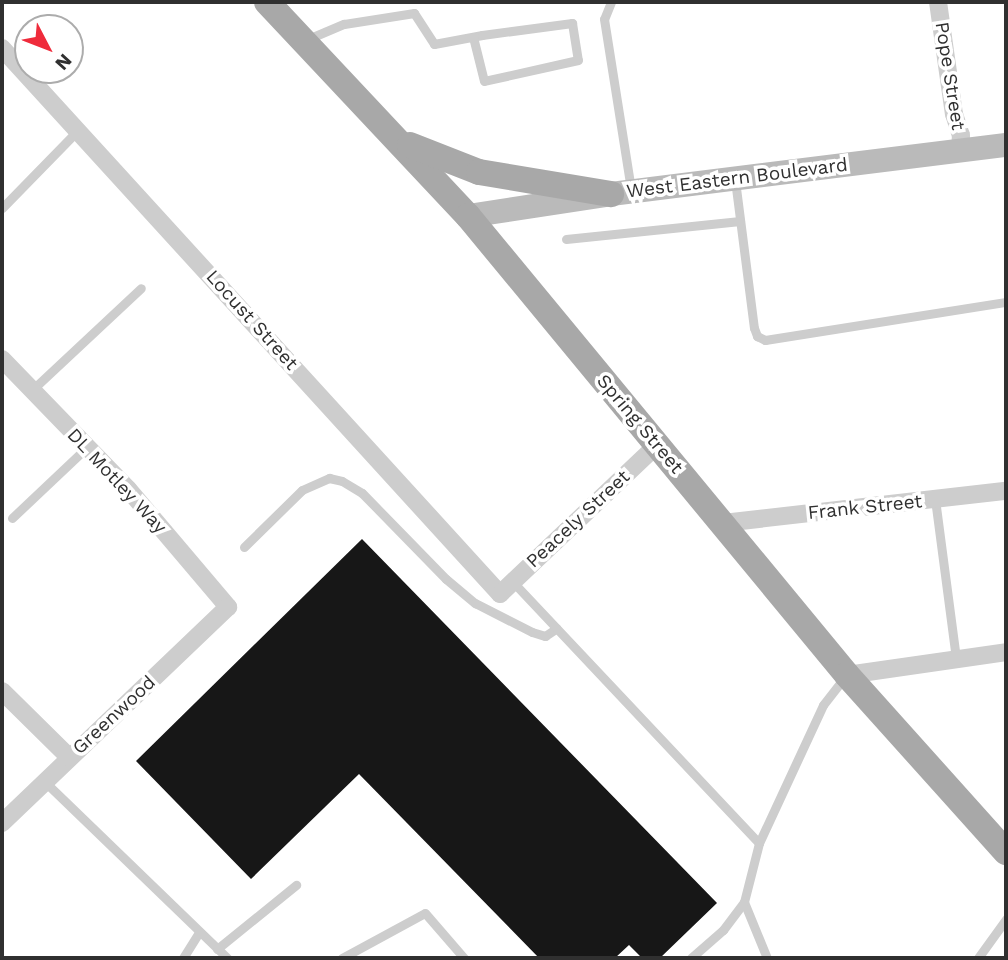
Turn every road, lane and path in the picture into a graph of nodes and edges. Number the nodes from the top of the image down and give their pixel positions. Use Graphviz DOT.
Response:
graph roads {
  1 [pos="611,2"];
  2 [pos="938,2"];
  3 [pos="277,5"];
  4 [pos="473,37"];
  5 [pos="303,41"];
  6 [pos="2,48"];
  7 [pos="78,130"];
  8 [pos="397,139"];
  9 [pos="1006,145"];
  10 [pos="960,151"];
  11 [pos="735,178"];
  12 [pos="621,193"];
  13 [pos="2,208"];
  14 [pos="468,216"];
  15 [pos="740,221"];
  16 [pos="566,239"];
  17 [pos="141,288"];
  18 [pos="1006,302"];
  19 [pos="2,359"];
  20 [pos="32,390"];
  21 [pos="657,445"];
  22 [pos="87,447"];
  23 [pos="1006,491"];
  24 [pos="935,499"];
  25 [pos="12,517"];
  26 [pos="723,523"];
  27 [pos="244,547"];
  28 [pos="506,587"];
  29 [pos="228,607"];
  30 [pos="557,628"];
  31 [pos="1006,652"];
  32 [pos="956,659"];
  33 [pos="848,675"];
  34 [pos="2,691"];
  35 [pos="69,757"];
  36 [pos="44,781"];
  37 [pos="2,824"];
  38 [pos="759,843"];
  39 [pos="1006,852"];
  40 [pos="296,885"];
  41 [pos="744,902"];
  42 [pos="1006,919"];
  43 [pos="198,932"];
  44 [pos="217,949"];
  45 [pos="183,958"];
  46 [pos="227,958"];
  47 [pos="342,958"];
  48 [pos="464,958"];
  49 [pos="691,958"];
  50 [pos="767,958"];
  51 [pos="978,958"];
  1 -- 12 [label="lane"];
  2 -- 10 [label="street, Pope Street"];
  3 -- 5 [label="main road, Spring Street"];
  4 -- 4 [label="lane"];
  4 -- 5 [label="lane"];
  5 -- 8 [label="main road, Spring Street"];
  6 -- 7 [label="street, Locust Street"];
  7 -- 13 [label="lane"];
  7 -- 28 [label="street, Locust Street"];
  8 -- 12 [label="main road"];
  8 -- 14 [label="main road, Spring Street"];
  9 -- 10 [label="main road, West Eastern Boulevard"];
  10 -- 11 [label="main road, West Eastern Boulevard"];
  11 -- 12 [label="main road, West Eastern Boulevard"];
  11 -- 15 [label="lane"];
  12 -- 14 [label="main road, West Eastern Boulevard"];
  14 -- 21 [label="main road, Spring Street"];
  15 -- 16 [label="lane"];
  15 -- 18 [label="lane"];
  17 -- 20 [label="lane"];
  19 -- 20 [label="street, DL Motley Way"];
  20 -- 22 [label="street, DL Motley Way"];
  21 -- 26 [label="main road, Spring Street"];
  21 -- 28 [label="street, Peacely Street"];
  22 -- 25 [label="lane"];
  22 -- 29 [label="street, DL Motley Way"];
  23 -- 24 [label="street, Frank Street"];
  24 -- 26 [label="street, Frank Street"];
  24 -- 32 [label="lane"];
  26 -- 33 [label="main road, Spring Street"];
  27 -- 30 [label="lane"];
  28 -- 30 [label="lane"];
  29 -- 35 [label="street, Greenwood"];
  30 -- 38 [label="lane"];
  31 -- 32 [label="street"];
  32 -- 33 [label="street"];
  33 -- 38 [label="lane"];
  33 -- 39 [label="main road, Spring Street"];
  34 -- 35 [label="street"];
  35 -- 36 [label="street, Greenwood"];
  36 -- 37 [label="street, Greenwood"];
  36 -- 43 [label="lane"];
  38 -- 41 [label="lane"];
  40 -- 44 [label="lane"];
  41 -- 49 [label="lane"];
  41 -- 50 [label="lane"];
  42 -- 51 [label="lane"];
  43 -- 44 [label="lane"];
  43 -- 45 [label="lane"];
  44 -- 46 [label="lane"];
  47 -- 48 [label="lane"];
}
